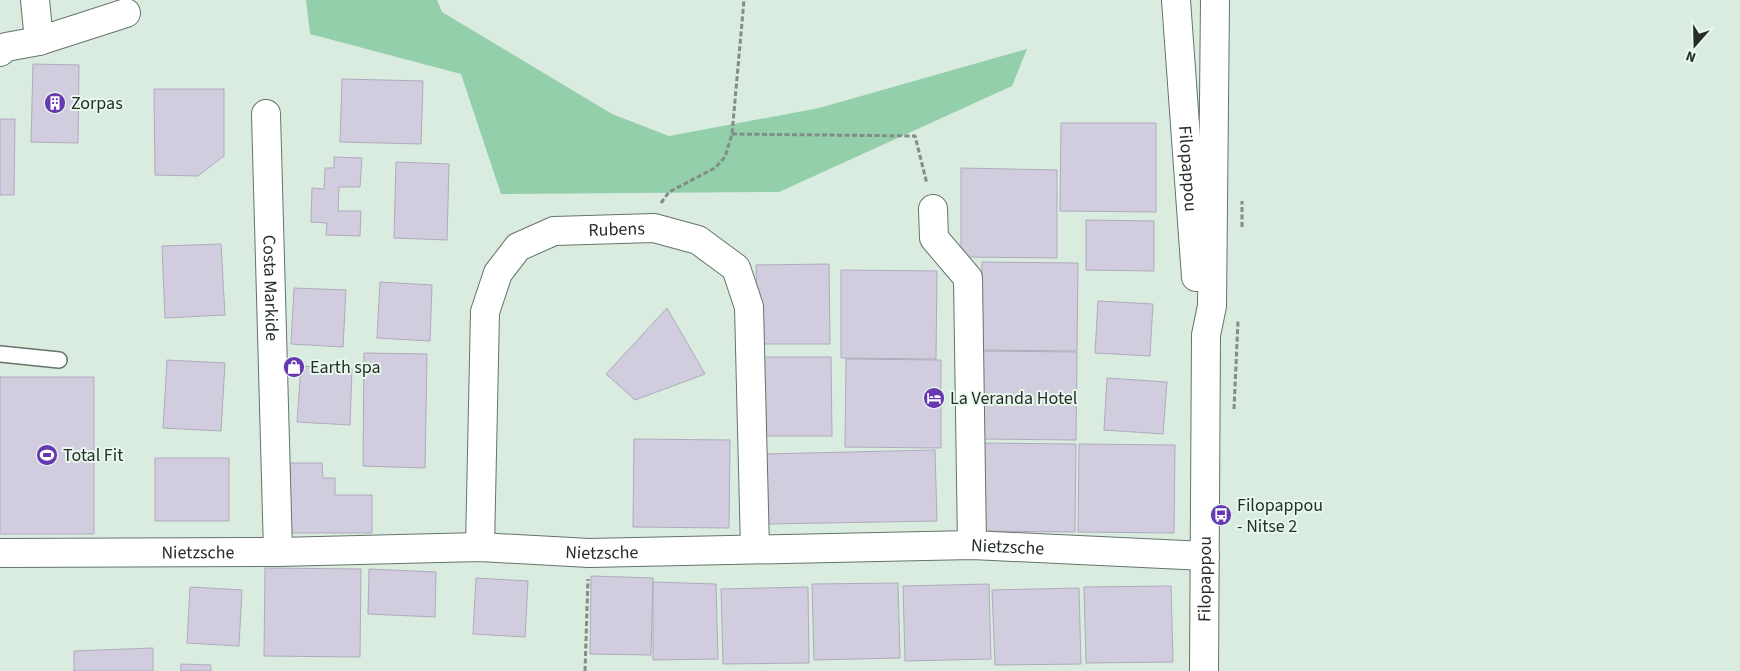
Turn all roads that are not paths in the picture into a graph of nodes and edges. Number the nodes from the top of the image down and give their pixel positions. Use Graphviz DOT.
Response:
graph roads {
  1 [pos="34,0"];
  2 [pos="1176,0"];
  3 [pos="1215,0"];
  4 [pos="126,13"];
  5 [pos="39,41"];
  6 [pos="0,52"];
  7 [pos="266,114"];
  8 [pos="934,209"];
  9 [pos="1206,335"];
  10 [pos="0,354"];
  11 [pos="59,360"];
  12 [pos="972,545"];
  13 [pos="480,547"];
  14 [pos="755,549"];
  15 [pos="278,552"];
  16 [pos="0,553"];
  17 [pos="1205,556"];
  18 [pos="1204,671"];
  1 -- 5 [label="street"];
  2 -- 9 [label="street, Filopappou"];
  3 -- 9 [label="street, Filopappou"];
  4 -- 5 [label="street"];
  5 -- 6 [label="street"];
  7 -- 15 [label="street, Costa Markide"];
  8 -- 12 [label="street"];
  9 -- 17 [label="street, Filopappou"];
  10 -- 11 [label="lane"];
  12 -- 14 [label="street, Nietzsche"];
  12 -- 17 [label="street, Nietzsche"];
  13 -- 14 [label="street, Nietzsche"];
  13 -- 14 [label="street, Rubens"];
  13 -- 15 [label="street, Nietzsche"];
  15 -- 16 [label="street, Nietzsche"];
  17 -- 18 [label="street, Filopappou"];
}
